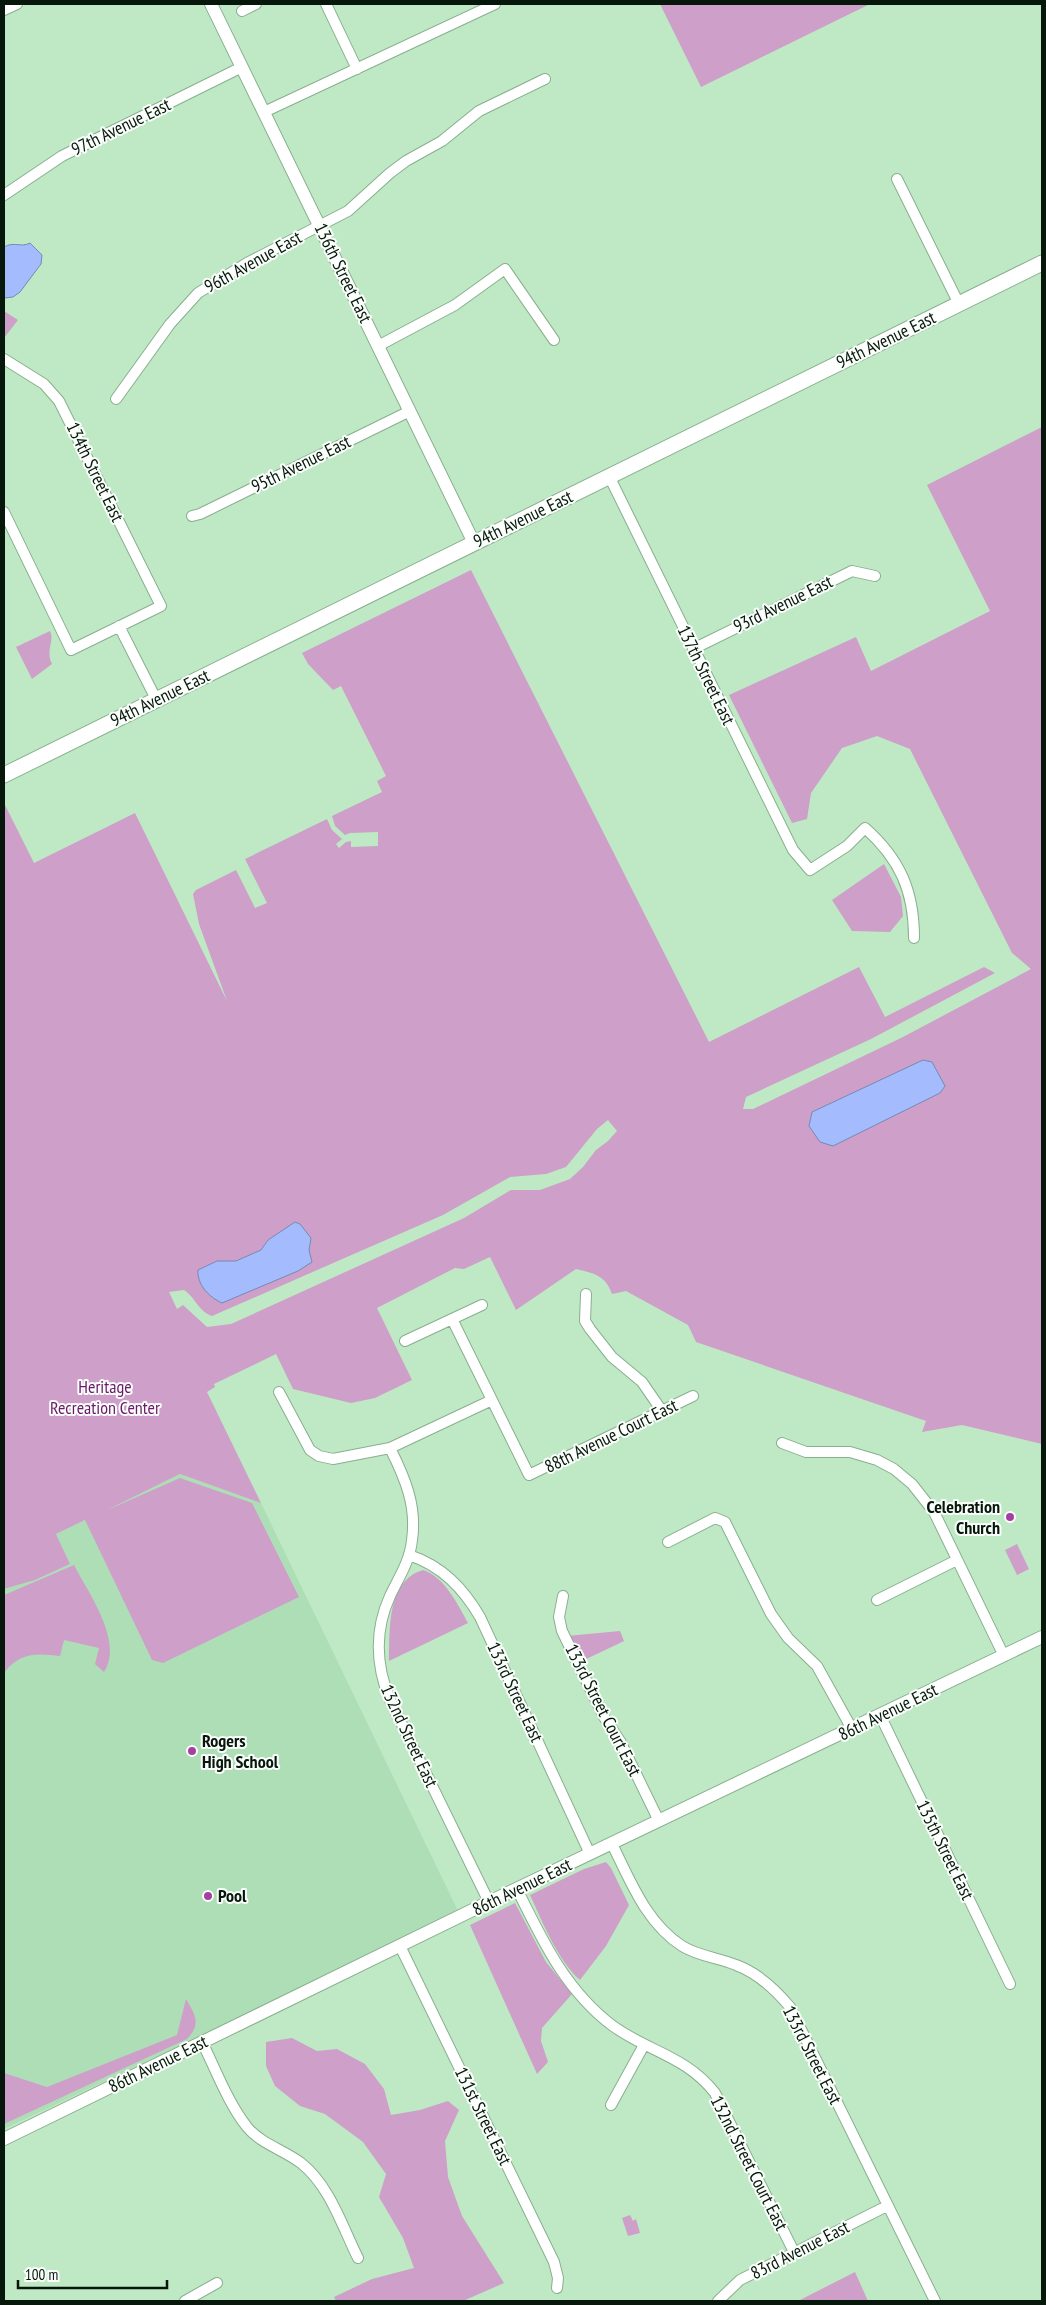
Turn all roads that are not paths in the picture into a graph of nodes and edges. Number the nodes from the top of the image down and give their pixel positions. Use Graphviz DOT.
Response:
graph roads {
  1 [pos="17,4"];
  2 [pos="211,4"];
  3 [pos="256,4"];
  4 [pos="326,4"];
  5 [pos="495,4"];
  6 [pos="4,10"];
  7 [pos="242,11"];
  8 [pos="242,67"];
  9 [pos="357,69"];
  10 [pos="545,79"];
  11 [pos="264,112"];
  12 [pos="897,179"];
  13 [pos="4,195"];
  14 [pos="320,226"];
  15 [pos="1042,263"];
  16 [pos="959,304"];
  17 [pos="554,340"];
  18 [pos="378,346"];
  19 [pos="4,359"];
  20 [pos="116,399"];
  21 [pos="410,411"];
  22 [pos="609,476"];
  23 [pos="4,512"];
  24 [pos="192,516"];
  25 [pos="474,543"];
  26 [pos="875,576"];
  27 [pos="119,626"];
  28 [pos="693,648"];
  29 [pos="156,699"];
  30 [pos="4,775"];
  31 [pos="914,938"];
  32 [pos="586,1294"];
  33 [pos="482,1305"];
  34 [pos="452,1319"];
  35 [pos="405,1340"];
  36 [pos="279,1392"];
  37 [pos="693,1396"];
  38 [pos="492,1400"];
  39 [pos="662,1411"];
  40 [pos="782,1443"];
  41 [pos="390,1448"];
  42 [pos="668,1542"];
  43 [pos="409,1555"];
  44 [pos="957,1560"];
  45 [pos="563,1596"];
  46 [pos="877,1600"];
  47 [pos="1042,1637"];
  48 [pos="1004,1656"];
  49 [pos="880,1716"];
  50 [pos="852,1729"];
  51 [pos="659,1821"];
  52 [pos="612,1844"];
  53 [pos="590,1854"];
  54 [pos="517,1889"];
  55 [pos="489,1902"];
  56 [pos="400,1946"];
  57 [pos="1010,1984"];
  58 [pos="202,2042"];
  59 [pos="644,2045"];
  60 [pos="611,2105"];
  61 [pos="4,2139"];
  62 [pos="887,2206"];
  63 [pos="794,2252"];
  64 [pos="358,2258"];
  65 [pos="217,2283"];
  66 [pos="557,2288"];
  67 [pos="185,2301"];
  68 [pos="718,2301"];
  69 [pos="934,2301"];
  1 -- 6 [label="street"];
  2 -- 8 [label="street, 136th Street East"];
  3 -- 7 [label="street"];
  4 -- 9 [label="street"];
  5 -- 9 [label="street"];
  8 -- 11 [label="street, 136th Street East"];
  8 -- 13 [label="street, 97th Avenue East"];
  9 -- 11 [label="street"];
  10 -- 14 [label="street, 96th Avenue East"];
  11 -- 14 [label="street, 136th Street East"];
  12 -- 16 [label="street"];
  14 -- 18 [label="street, 136th Street East"];
  14 -- 20 [label="street, 96th Avenue East"];
  15 -- 16 [label="main road, 94th Avenue East"];
  16 -- 22 [label="main road, 94th Avenue East"];
  17 -- 18 [label="street"];
  18 -- 21 [label="street, 136th Street East"];
  19 -- 27 [label="street, 134th Street East"];
  21 -- 24 [label="street, 95th Avenue East"];
  21 -- 25 [label="street, 136th Street East"];
  22 -- 25 [label="main road, 94th Avenue East"];
  22 -- 28 [label="street, 137th Street East"];
  23 -- 27 [label="street"];
  25 -- 29 [label="main road, 94th Avenue East"];
  26 -- 28 [label="street, 93rd Avenue East"];
  27 -- 29 [label="street"];
  28 -- 31 [label="street, 137th Street East"];
  29 -- 30 [label="main road, 94th Avenue East"];
  32 -- 39 [label="street"];
  33 -- 34 [label="street"];
  34 -- 35 [label="street"];
  34 -- 38 [label="street"];
  36 -- 41 [label="street"];
  37 -- 39 [label="street, 88th Avenue Court East"];
  38 -- 39 [label="street, 88th Avenue Court East"];
  38 -- 41 [label="street"];
  40 -- 44 [label="street"];
  41 -- 43 [label="street, 132nd Street East"];
  42 -- 50 [label="street"];
  43 -- 53 [label="street, 133rd Street East"];
  43 -- 55 [label="street, 132nd Street East"];
  44 -- 46 [label="street"];
  44 -- 48 [label="street"];
  45 -- 51 [label="street, 133rd Street Court East"];
  47 -- 48 [label="street, 86th Avenue East"];
  48 -- 49 [label="street, 86th Avenue East"];
  49 -- 50 [label="street, 86th Avenue East"];
  49 -- 57 [label="street, 135th Street East"];
  50 -- 51 [label="street, 86th Avenue East"];
  51 -- 52 [label="street, 86th Avenue East"];
  52 -- 53 [label="street, 86th Avenue East"];
  52 -- 62 [label="street, 133rd Street East"];
  53 -- 54 [label="street, 86th Avenue East"];
  54 -- 55 [label="street, 86th Avenue East"];
  54 -- 59 [label="street, 132nd Street Court East"];
  55 -- 56 [label="street, 86th Avenue East"];
  56 -- 58 [label="street, 86th Avenue East"];
  56 -- 66 [label="street, 131st Street East"];
  58 -- 61 [label="street, 86th Avenue East"];
  58 -- 64 [label="street"];
  59 -- 60 [label="street"];
  59 -- 63 [label="street, 132nd Street Court East"];
  62 -- 63 [label="street, 83rd Avenue East"];
  62 -- 69 [label="street, 133rd Street East"];
  63 -- 68 [label="street, 83rd Avenue East"];
  65 -- 67 [label="street"];
}
